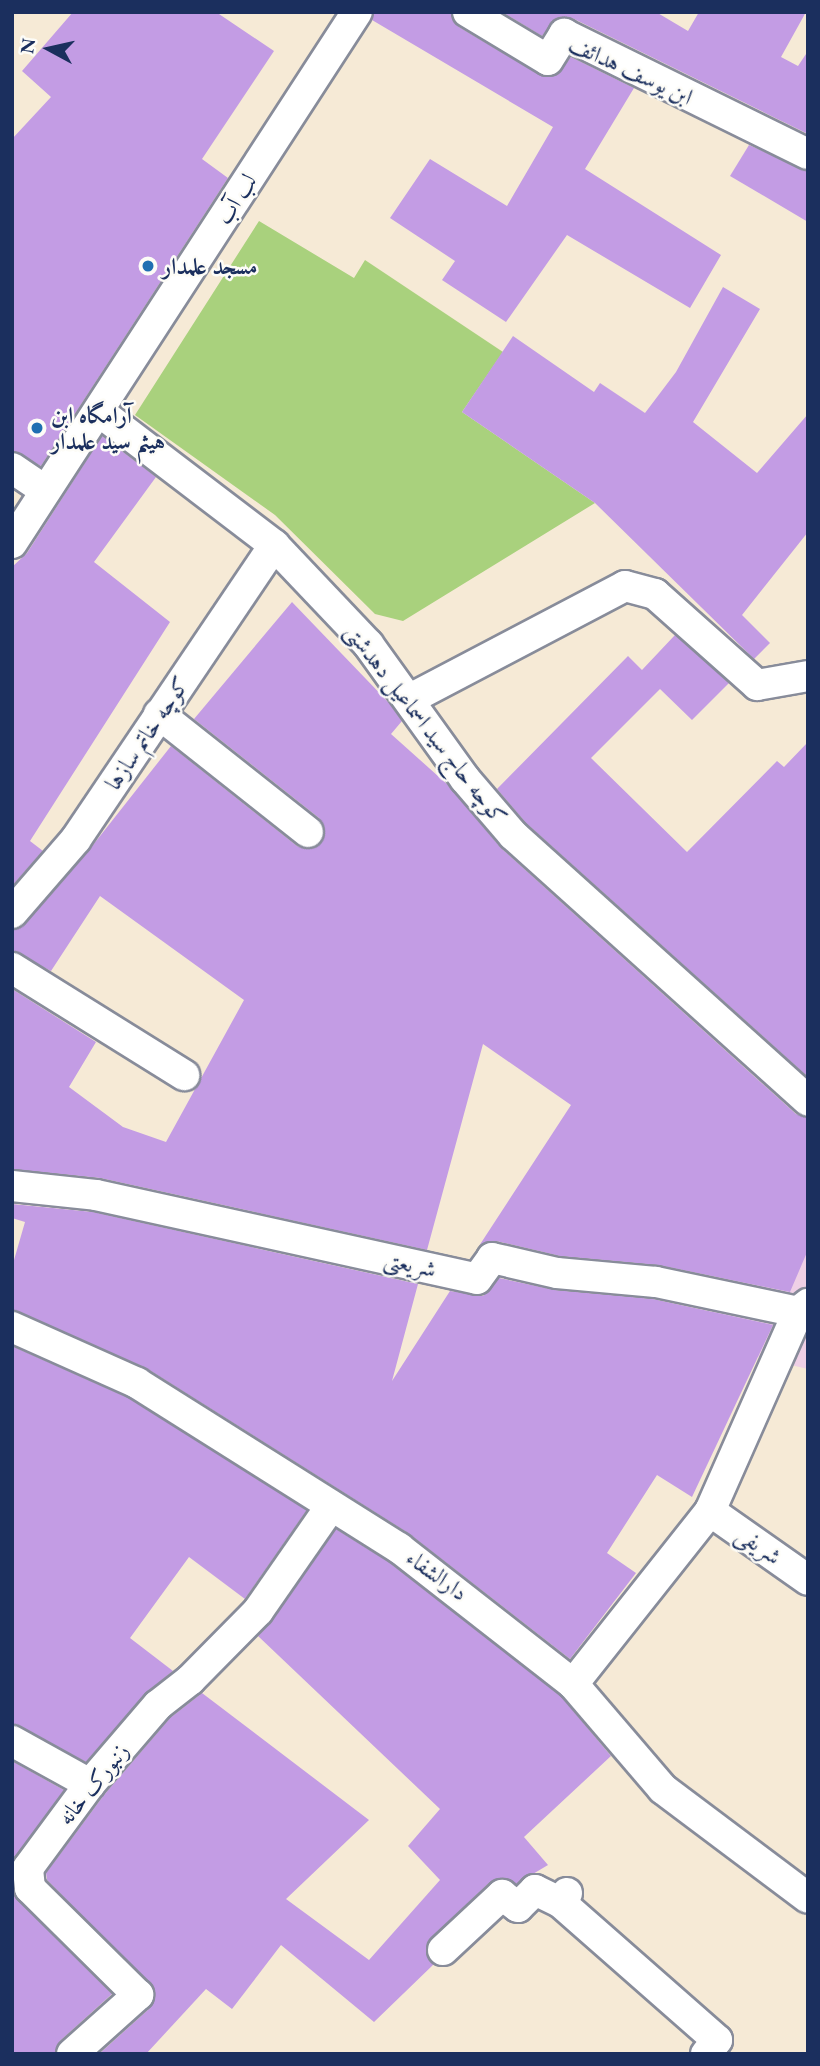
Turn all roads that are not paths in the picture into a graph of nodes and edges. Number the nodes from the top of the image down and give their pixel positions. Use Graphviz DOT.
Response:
graph roads {
  1 [pos="358,12"];
  2 [pos="468,12"];
  3 [pos="808,154"];
  4 [pos="101,413"];
  5 [pos="12,468"];
  6 [pos="45,490"];
  7 [pos="12,542"];
  8 [pos="274,545"];
  9 [pos="808,676"];
  10 [pos="410,699"];
  11 [pos="159,714"];
  12 [pos="308,832"];
  13 [pos="12,913"];
  14 [pos="12,968"];
  15 [pos="184,1074"];
  16 [pos="808,1101"];
  17 [pos="12,1186"];
  18 [pos="803,1308"];
  19 [pos="12,1327"];
  20 [pos="331,1506"];
  21 [pos="710,1511"];
  22 [pos="808,1580"];
  23 [pos="573,1684"];
  24 [pos="12,1741"];
  25 [pos="90,1784"];
  26 [pos="808,1898"];
  27 [pos="443,1950"];
  28 [pos="72,2054"];
  29 [pos="706,2054"];
  1 -- 4 [label="lane, لب آب"];
  2 -- 3 [label="lane, ابن یوسف هدائف"];
  4 -- 6 [label="lane, لب آب"];
  4 -- 8 [label="lane, کوچه حاج سید اسماعیل دهدشتی"];
  5 -- 6 [label="lane"];
  6 -- 7 [label="lane, لب آب"];
  8 -- 10 [label="lane, کوچه حاج سید اسماعیل دهدشتی"];
  8 -- 11 [label="lane, کوچه خاتم سازها"];
  9 -- 10 [label="lane"];
  10 -- 16 [label="lane, کوچه حاج سید اسماعیل دهدشتی"];
  11 -- 12 [label="lane"];
  11 -- 13 [label="lane, کوچه خاتم سازها"];
  14 -- 15 [label="lane"];
  17 -- 18 [label="lane, شریعتی"];
  18 -- 21 [label="lane"];
  19 -- 20 [label="lane, دارالشفاء"];
  20 -- 23 [label="lane, دارالشفاء"];
  20 -- 25 [label="lane, زنبورک خانه"];
  21 -- 22 [label="lane, شریفی"];
  21 -- 23 [label="lane"];
  23 -- 26 [label="lane, دارالشفاء"];
  24 -- 25 [label="lane"];
  25 -- 28 [label="lane, زنبورک خانه"];
  27 -- 29 [label="lane"];
}
